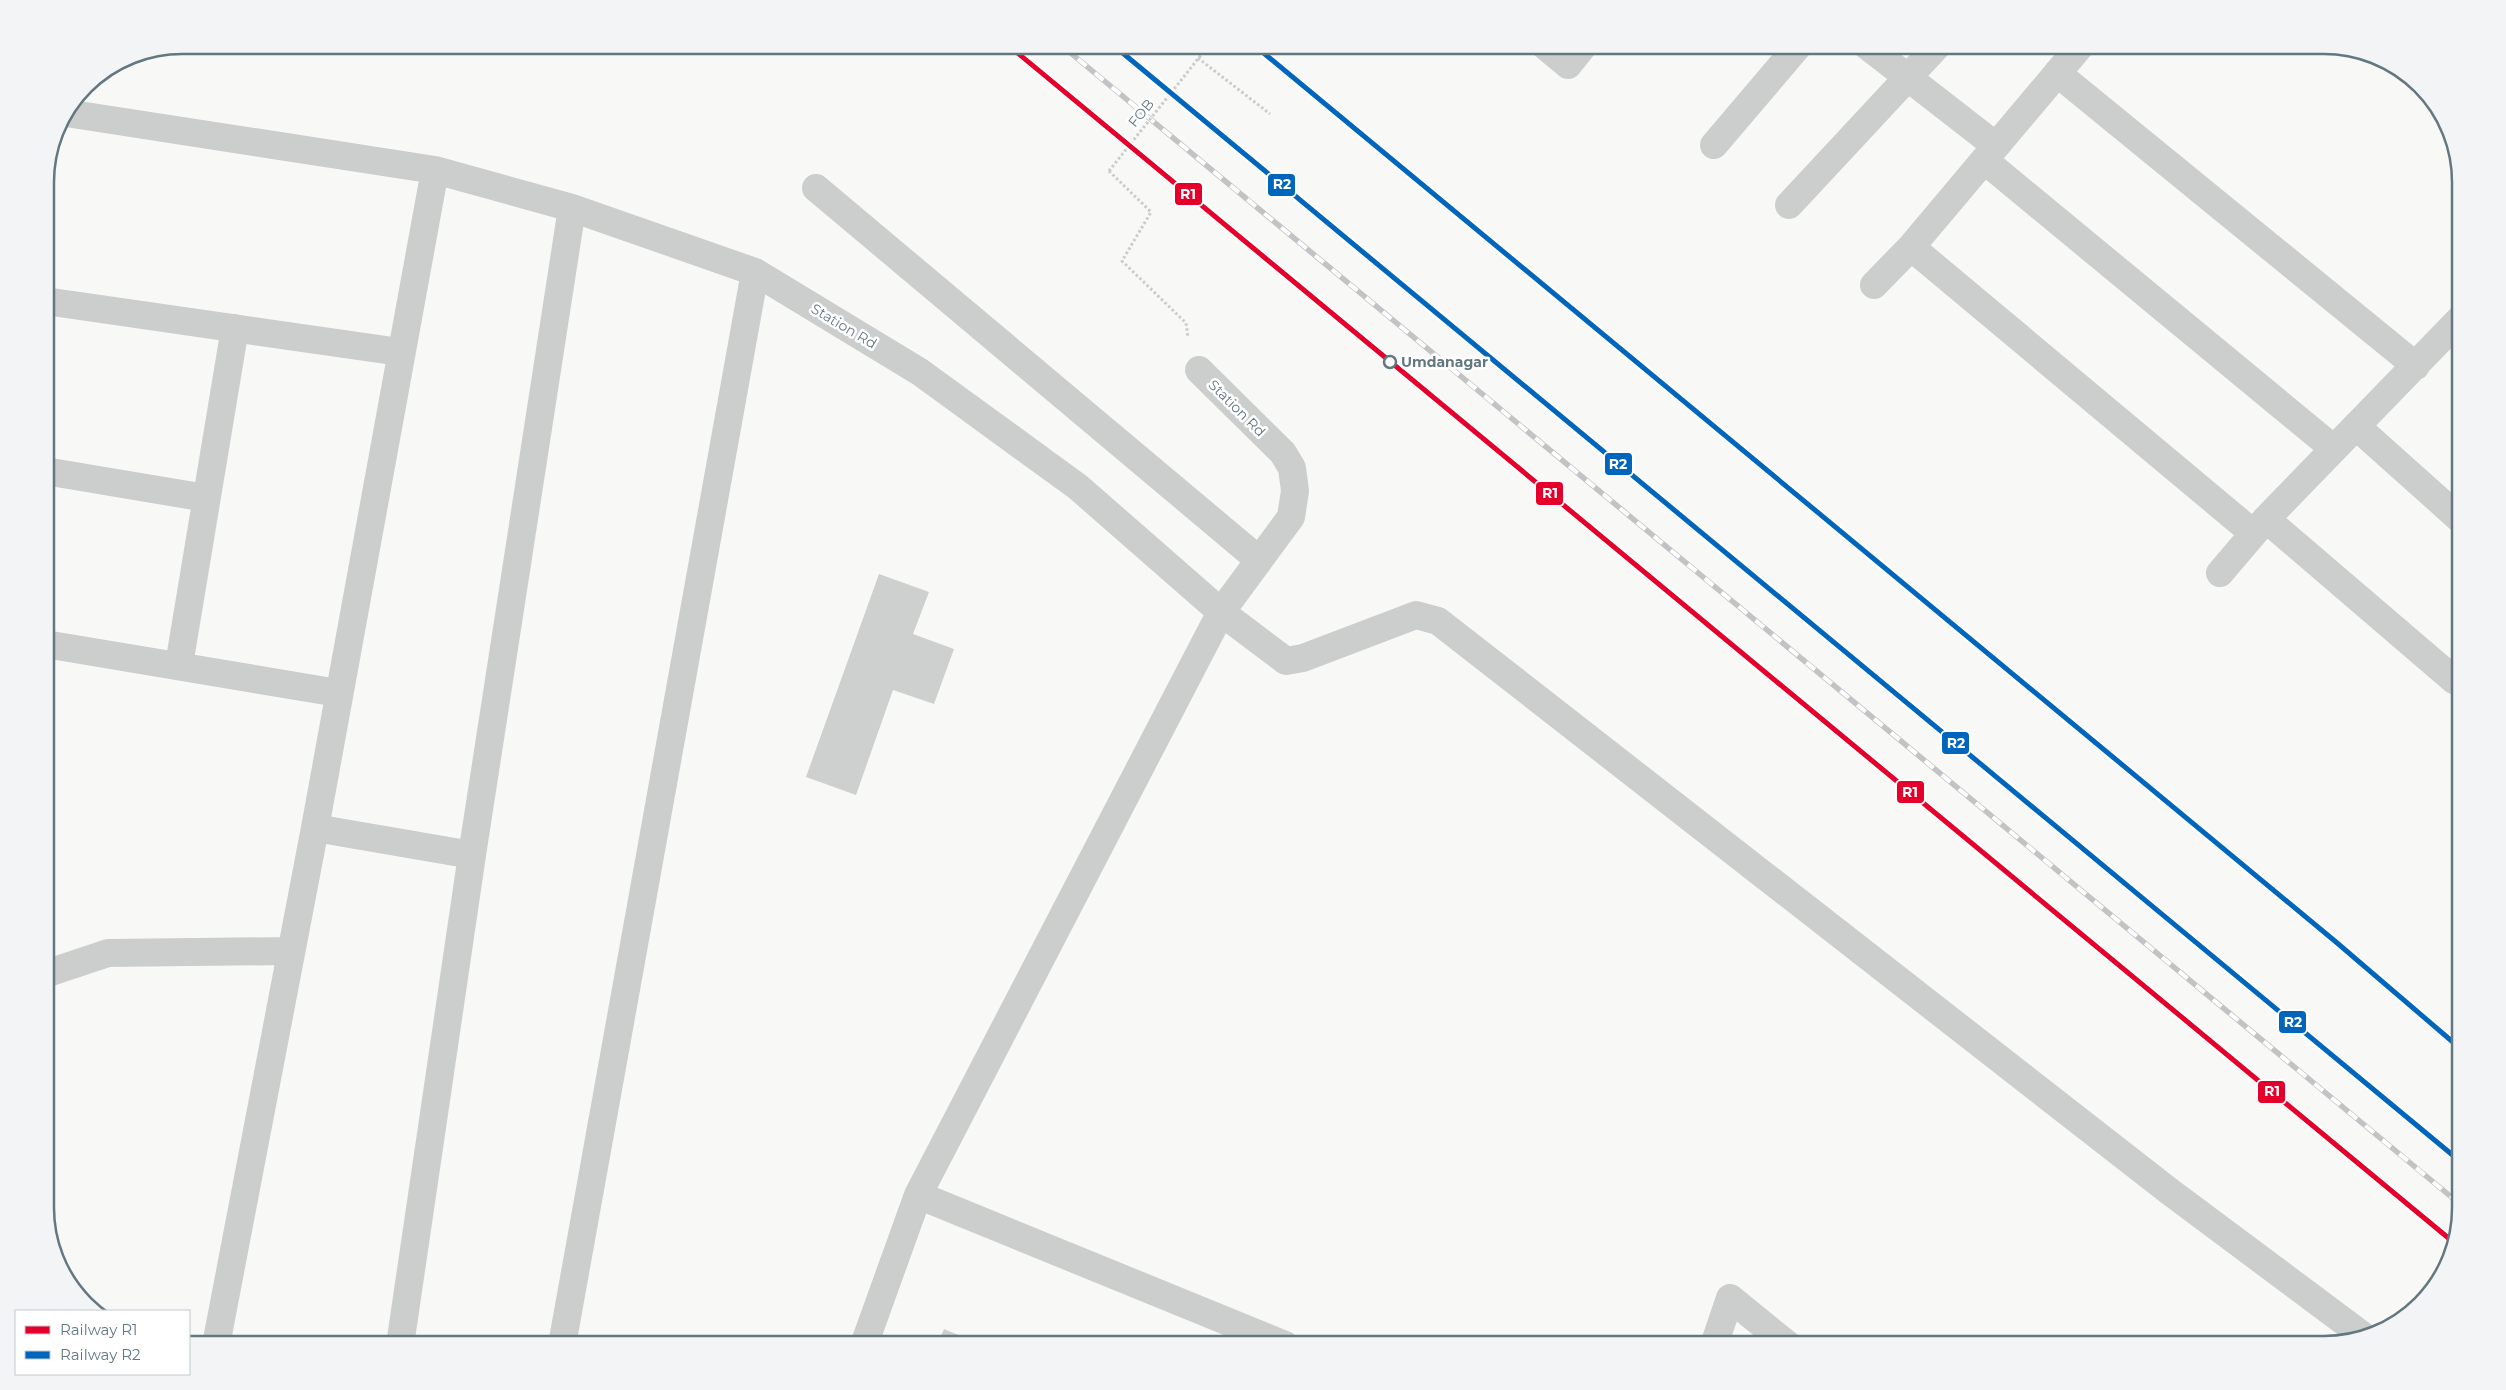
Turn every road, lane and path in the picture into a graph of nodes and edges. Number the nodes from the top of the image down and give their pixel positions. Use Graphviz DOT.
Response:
graph roads {
  1 [pos="1201,54"];
  2 [pos="1555,54"];
  3 [pos="1577,54"];
  4 [pos="1791,54"];
  5 [pos="1877,54"];
  6 [pos="1930,54"];
  7 [pos="2073,54"];
  8 [pos="1198,58"];
  9 [pos="2057,73"];
  10 [pos="1908,78"];
  11 [pos="1270,114"];
  12 [pos="73,115"];
  13 [pos="1714,145"];
  14 [pos="1990,153"];
  15 [pos="434,170"];
  16 [pos="816,188"];
  17 [pos="1789,205"];
  18 [pos="572,208"];
  19 [pos="1151,212"];
  20 [pos="1911,247"];
  21 [pos="755,272"];
  22 [pos="1874,285"];
  23 [pos="54,302"];
  24 [pos="235,328"];
  25 [pos="2452,328"];
  26 [pos="400,352"];
  27 [pos="2416,366"];
  28 [pos="1199,370"];
  29 [pos="2357,427"];
  30 [pos="2334,449"];
  31 [pos="54,473"];
  32 [pos="206,498"];
  33 [pos="2452,512"];
  34 [pos="2259,526"];
  35 [pos="1259,560"];
  36 [pos="2220,573"];
  37 [pos="1221,612"];
  38 [pos="54,645"];
  39 [pos="179,664"];
  40 [pos="2452,678"];
  41 [pos="338,692"];
  42 [pos="315,828"];
  43 [pos="472,855"];
  44 [pos="290,951"];
  45 [pos="54,971"];
  46 [pos="918,1194"];
  47 [pos="2358,1332"];
  48 [pos="218,1336"];
  49 [pos="401,1336"];
  50 [pos="564,1336"];
  51 [pos="867,1336"];
  52 [pos="1263,1336"];
  53 [pos="1717,1336"];
  54 [pos="1777,1336"];
  1 -- 8 [label="path, FOB, bridge"];
  2 -- 3 [label="street"];
  4 -- 13 [label="street"];
  5 -- 10 [label="street"];
  6 -- 10 [label="street"];
  7 -- 9 [label="street"];
  8 -- 11 [label="path"];
  8 -- 19 [label="path, FOB, bridge"];
  9 -- 14 [label="street"];
  9 -- 27 [label="street"];
  10 -- 14 [label="street"];
  10 -- 17 [label="street"];
  12 -- 15 [label="street, Station Rd"];
  14 -- 20 [label="street"];
  14 -- 30 [label="street"];
  15 -- 18 [label="street, Station Rd"];
  15 -- 26 [label="street"];
  16 -- 35 [label="street"];
  18 -- 21 [label="street, Station Rd"];
  18 -- 43 [label="street"];
  19 -- 28 [label="path, Station Rd"];
  20 -- 22 [label="street"];
  20 -- 34 [label="street"];
  21 -- 37 [label="street, Station Rd"];
  21 -- 50 [label="street"];
  23 -- 24 [label="street"];
  24 -- 26 [label="street"];
  24 -- 32 [label="street"];
  25 -- 27 [label="street"];
  26 -- 41 [label="street"];
  27 -- 29 [label="street"];
  28 -- 35 [label="street, Station Rd"];
  29 -- 30 [label="street"];
  29 -- 33 [label="street"];
  30 -- 34 [label="street"];
  31 -- 32 [label="street"];
  32 -- 39 [label="street"];
  34 -- 36 [label="street"];
  34 -- 40 [label="street"];
  35 -- 37 [label="street, Station Rd"];
  37 -- 46 [label="street, Station Rd"];
  37 -- 47 [label="street, Station Rd"];
  38 -- 39 [label="street"];
  39 -- 41 [label="street"];
  41 -- 42 [label="street"];
  42 -- 43 [label="street"];
  42 -- 44 [label="street"];
  43 -- 49 [label="street"];
  44 -- 45 [label="street"];
  44 -- 48 [label="street"];
  46 -- 51 [label="street, Station Rd"];
  46 -- 52 [label="street"];
  53 -- 54 [label="street"];
}
